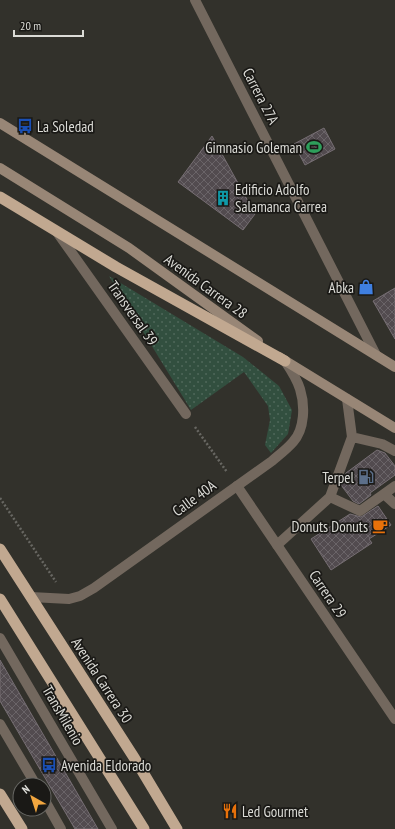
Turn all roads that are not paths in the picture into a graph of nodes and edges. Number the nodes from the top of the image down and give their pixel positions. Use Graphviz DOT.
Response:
graph roads {
  1 [pos="195,0"];
  2 [pos="0,124"];
  3 [pos="0,168"];
  4 [pos="0,197"];
  5 [pos="56,230"];
  6 [pos="376,355"];
  7 [pos="285,361"];
  8 [pos="395,368"];
  9 [pos="347,399"];
  10 [pos="186,414"];
  11 [pos="395,428"];
  12 [pos="352,437"];
  13 [pos="395,451"];
  14 [pos="237,486"];
  15 [pos="395,486"];
  16 [pos="384,494"];
  17 [pos="330,497"];
  18 [pos="395,504"];
  19 [pos="277,545"];
  20 [pos="0,549"];
  21 [pos="31,597"];
  22 [pos="0,598"];
  23 [pos="0,638"];
  24 [pos="395,719"];
  25 [pos="0,724"];
  26 [pos="31,777"];
  27 [pos="0,794"];
  28 [pos="52,813"];
  29 [pos="22,829"];
  30 [pos="61,829"];
  31 [pos="112,829"];
  32 [pos="144,829"];
  33 [pos="176,829"];
  1 -- 6 [label="street, Carrera 27A"];
  2 -- 6 [label="main road, Avenida Carrera 28"];
  3 -- 7 [label="main road, Avenida Carrera 28"];
  4 -- 5 [label="highway"];
  5 -- 7 [label="highway"];
  5 -- 10 [label="street, Transversal 39"];
  6 -- 8 [label="main road, Avenida Carrera 28"];
  7 -- 9 [label="main road, Avenida Carrera 28"];
  7 -- 14 [label="street, Calle 40A"];
  9 -- 11 [label="main road, Avenida Carrera 28"];
  9 -- 12 [label="street"];
  12 -- 13 [label="street"];
  12 -- 17 [label="street"];
  14 -- 19 [label="street, Carrera 29"];
  14 -- 21 [label="street, Calle 40A"];
  15 -- 16 [label="street"];
  16 -- 17 [label="street"];
  16 -- 18 [label="street"];
  17 -- 19 [label="street"];
  19 -- 24 [label="street, Carrera 29"];
  20 -- 21 [label="highway, Avenida Carrera 30"];
  21 -- 33 [label="highway, Avenida Carrera 30"];
  22 -- 32 [label="highway"];
  23 -- 31 [label="street, TransMilenio"];
  25 -- 26 [label="street"];
  27 -- 29 [label="highway"];
  28 -- 30 [label="street"];
}
